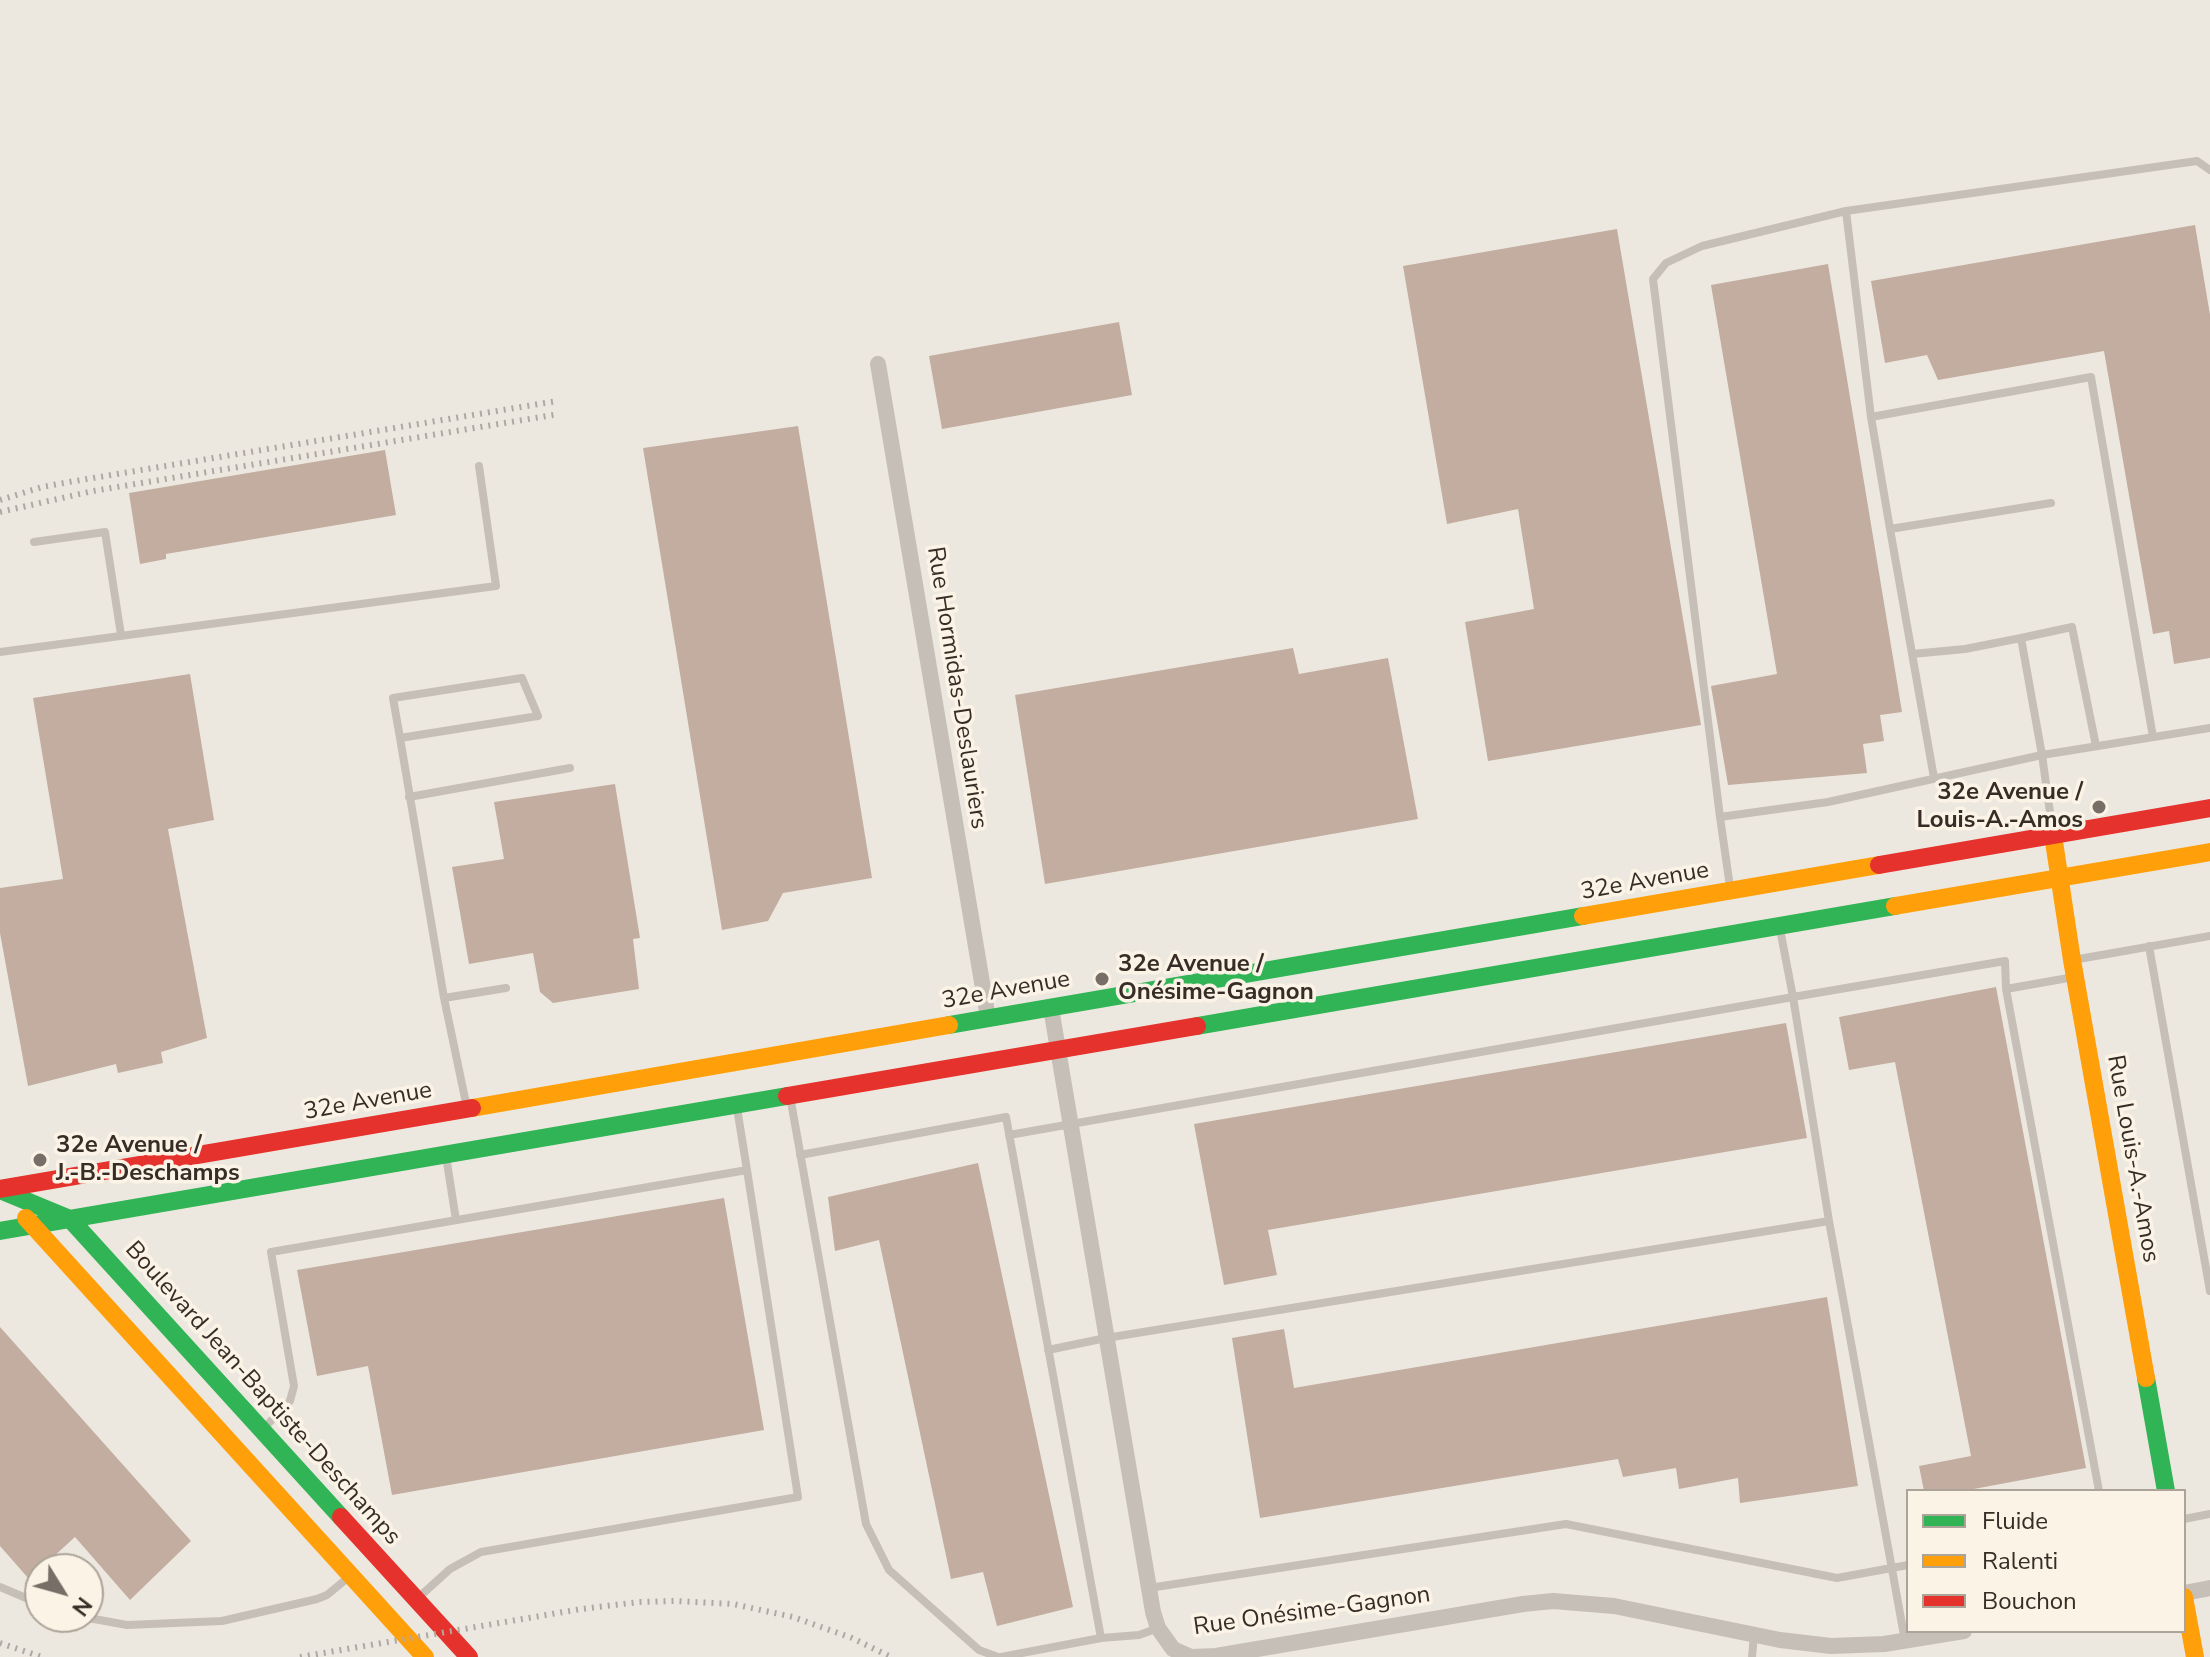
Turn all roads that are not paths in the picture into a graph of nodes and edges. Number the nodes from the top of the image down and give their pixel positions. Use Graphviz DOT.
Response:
graph roads {
  1 [pos="2210,170"];
  2 [pos="1846,211"];
  3 [pos="878,364"];
  4 [pos="1871,417"];
  5 [pos="479,466"];
  6 [pos="2051,503"];
  7 [pos="1890,529"];
  8 [pos="34,542"];
  9 [pos="121,635"];
  10 [pos="2021,638"];
  11 [pos="0,652"];
  12 [pos="1912,654"];
  13 [pos="2210,728"];
  14 [pos="2153,737"];
  15 [pos="400,738"];
  16 [pos="2096,746"];
  17 [pos="2042,755"];
  18 [pos="570,768"];
  19 [pos="1934,778"];
  20 [pos="409,797"];
  21 [pos="2210,808"];
  22 [pos="1720,817"];
  23 [pos="2053,835"];
  24 [pos="2210,852"];
  25 [pos="2060,877"];
  26 [pos="1731,891"];
  27 [pos="1780,926"];
  28 [pos="2210,936"];
  29 [pos="2149,946"];
  30 [pos="2074,968"];
  31 [pos="506,988"];
  32 [pos="2006,989"];
  33 [pos="1793,997"];
  34 [pos="444,998"];
  35 [pos="1051,1008"];
  36 [pos="988,1018"];
  37 [pos="1057,1050"];
  38 [pos="790,1095"];
  39 [pos="737,1104"];
  40 [pos="467,1109"];
  41 [pos="1070,1125"];
  42 [pos="1009,1135"];
  43 [pos="446,1155"];
  44 [pos="800,1155"];
  45 [pos="747,1170"];
  46 [pos="0,1190"];
  47 [pos="70,1219"];
  48 [pos="456,1220"];
  49 [pos="1829,1221"];
  50 [pos="34,1225"];
  51 [pos="0,1231"];
  52 [pos="2210,1291"];
  53 [pos="1106,1338"];
  54 [pos="1048,1350"];
  55 [pos="262,1430"];
  56 [pos="2099,1489"];
  57 [pos="2166,1489"];
  58 [pos="2210,1514"];
  59 [pos="2186,1519"];
  60 [pos="1906,1565"];
  61 [pos="1892,1568"];
  62 [pos="350,1575"];
  63 [pos="395,1576"];
  64 [pos="0,1587"];
  65 [pos="1149,1588"];
  66 [pos="2210,1588"];
  67 [pos="2186,1594"];
  68 [pos="371,1598"];
  69 [pos="24,1599"];
  70 [pos="417,1600"];
  71 [pos="2186,1606"];
  72 [pos="104,1621"];
  73 [pos="1158,1628"];
  74 [pos="1952,1633"];
  75 [pos="1754,1635"];
  76 [pos="1101,1638"];
  77 [pos="1905,1641"];
  78 [pos="425,1657"];
  79 [pos="469,1657"];
  80 [pos="1000,1657"];
  81 [pos="1191,1657"];
  82 [pos="1752,1657"];
  83 [pos="2195,1657"];
  1 -- 2 [label="lane"];
  2 -- 4 [label="lane"];
  2 -- 22 [label="lane"];
  3 -- 36 [label="street, Rue Hormidas-Deslauriers"];
  4 -- 7 [label="lane"];
  4 -- 14 [label="lane"];
  5 -- 9 [label="lane"];
  6 -- 7 [label="lane"];
  7 -- 12 [label="lane"];
  8 -- 9 [label="lane"];
  9 -- 11 [label="lane"];
  10 -- 12 [label="lane"];
  10 -- 16 [label="lane"];
  10 -- 17 [label="lane"];
  12 -- 19 [label="lane"];
  13 -- 14 [label="lane"];
  14 -- 16 [label="lane"];
  15 -- 15 [label="lane"];
  15 -- 20 [label="lane"];
  16 -- 17 [label="lane"];
  17 -- 19 [label="lane"];
  17 -- 23 [label="lane"];
  18 -- 20 [label="lane"];
  19 -- 22 [label="lane"];
  20 -- 34 [label="lane"];
  21 -- 23 [label="street, 32e Avenue"];
  22 -- 26 [label="lane"];
  23 -- 25 [label="street, Rue Louis-A.-Amos"];
  23 -- 26 [label="street, 32e Avenue"];
  24 -- 25 [label="street"];
  25 -- 27 [label="street"];
  25 -- 30 [label="street, Rue Louis-A.-Amos"];
  26 -- 35 [label="street, 32e Avenue"];
  27 -- 33 [label="lane"];
  27 -- 37 [label="street"];
  28 -- 29 [label="lane"];
  29 -- 30 [label="lane"];
  29 -- 52 [label="lane"];
  30 -- 32 [label="lane"];
  30 -- 57 [label="street, Rue Louis-A.-Amos"];
  31 -- 34 [label="lane"];
  32 -- 33 [label="lane"];
  32 -- 56 [label="lane"];
  33 -- 41 [label="lane"];
  33 -- 49 [label="lane"];
  34 -- 40 [label="lane"];
  35 -- 36 [label="street, 32e Avenue"];
  35 -- 37 [label="street, Rue Onésime-Gagnon"];
  36 -- 40 [label="street, 32e Avenue"];
  37 -- 38 [label="street"];
  37 -- 41 [label="street, Rue Onésime-Gagnon"];
  38 -- 39 [label="street"];
  38 -- 44 [label="lane"];
  39 -- 43 [label="street"];
  39 -- 45 [label="lane"];
  40 -- 46 [label="street, 32e Avenue"];
  41 -- 42 [label="lane"];
  41 -- 53 [label="street, Rue Onésime-Gagnon"];
  42 -- 44 [label="lane"];
  42 -- 54 [label="lane"];
  43 -- 47 [label="street"];
  43 -- 48 [label="lane"];
  44 -- 80 [label="lane"];
  45 -- 48 [label="lane"];
  45 -- 70 [label="lane"];
  46 -- 47 [label="street, Boulevard Jean-Baptiste-Deschamps"];
  46 -- 50 [label="street"];
  47 -- 50 [label="street"];
  47 -- 55 [label="street, Boulevard Jean-Baptiste-Deschamps"];
  48 -- 55 [label="lane"];
  49 -- 53 [label="lane"];
  49 -- 61 [label="lane"];
  50 -- 51 [label="street"];
  50 -- 62 [label="street"];
  53 -- 54 [label="lane"];
  53 -- 65 [label="street, Rue Onésime-Gagnon"];
  54 -- 76 [label="lane"];
  55 -- 63 [label="street, Boulevard Jean-Baptiste-Deschamps"];
  58 -- 59 [label="lane"];
  60 -- 61 [label="lane"];
  61 -- 65 [label="lane"];
  61 -- 77 [label="lane"];
  62 -- 68 [label="street"];
  62 -- 72 [label="lane"];
  63 -- 68 [label="street"];
  63 -- 70 [label="street, Boulevard Jean-Baptiste-Deschamps"];
  64 -- 69 [label="lane"];
  65 -- 73 [label="street, Rue Onésime-Gagnon"];
  66 -- 67 [label="street"];
  68 -- 78 [label="street"];
  70 -- 79 [label="street, Boulevard Jean-Baptiste-Deschamps"];
  71 -- 83 [label="street"];
  73 -- 76 [label="lane"];
  73 -- 81 [label="street, Rue Onésime-Gagnon"];
  74 -- 77 [label="street, Rue Onésime-Gagnon"];
  75 -- 77 [label="street, Rue Onésime-Gagnon"];
  75 -- 81 [label="street, Rue Onésime-Gagnon"];
  75 -- 82 [label="lane"];
  76 -- 80 [label="lane"];
}
